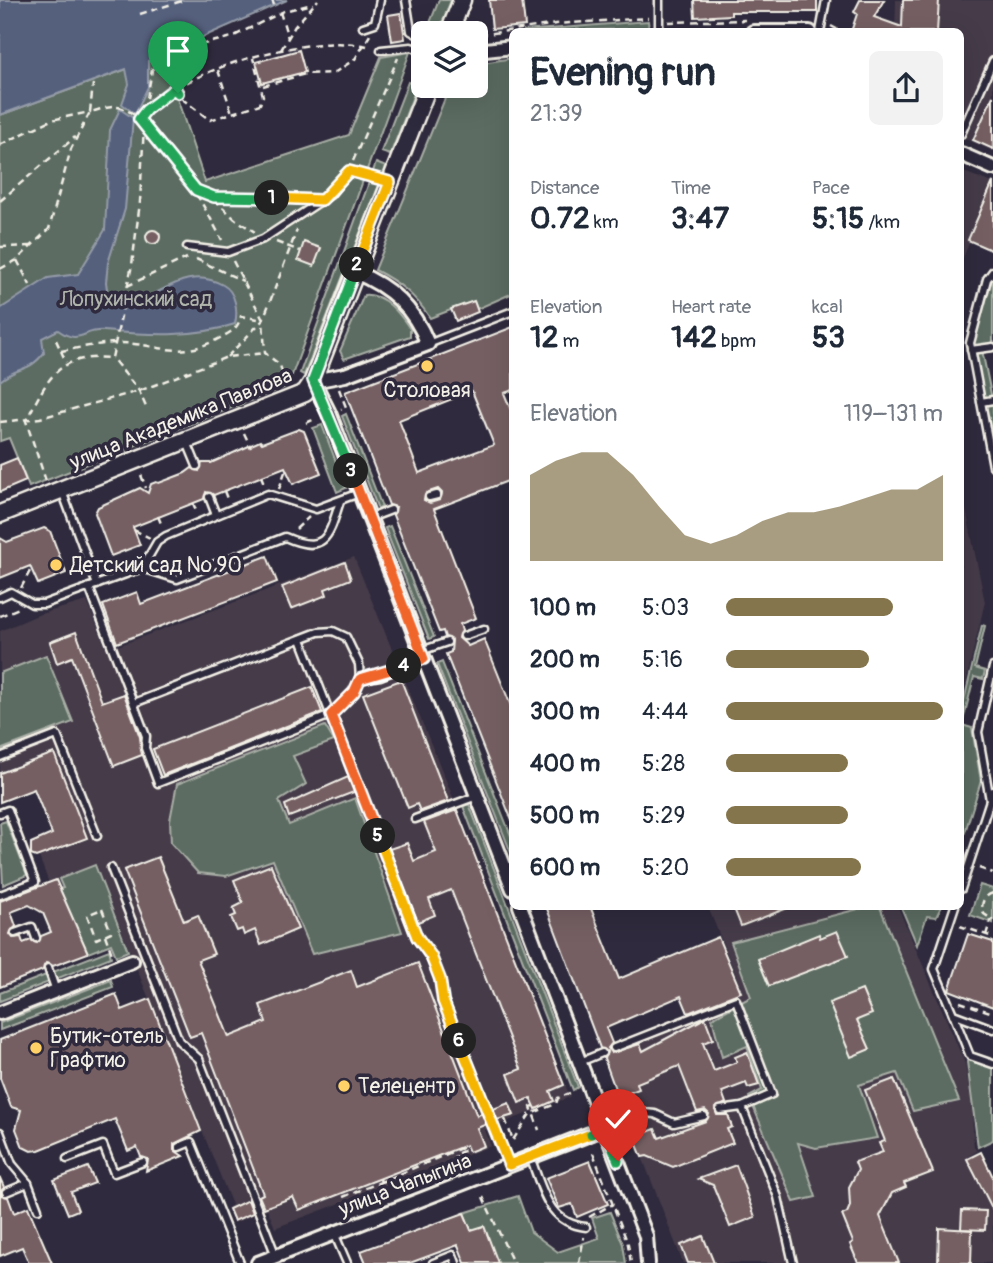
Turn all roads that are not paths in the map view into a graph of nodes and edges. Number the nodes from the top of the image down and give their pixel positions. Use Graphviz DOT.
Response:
graph roads {
  1 [pos="380,0"];
  2 [pos="406,0"];
  3 [pos="462,0"];
  4 [pos="659,0"];
  5 [pos="826,0"];
  6 [pos="454,21"];
  7 [pos="363,27"];
  8 [pos="659,28"];
  9 [pos="821,28"];
  10 [pos="411,31"];
  11 [pos="509,47"];
  12 [pos="411,49"];
  13 [pos="381,50"];
  14 [pos="488,50"];
  15 [pos="993,61"];
  16 [pos="423,98"];
  17 [pos="964,127"];
  18 [pos="964,160"];
  19 [pos="993,168"];
  20 [pos="390,182"];
  21 [pos="187,247"];
  22 [pos="993,271"];
  23 [pos="355,272"];
  24 [pos="509,313"];
  25 [pos="428,344"];
  26 [pos="993,347"];
  27 [pos="971,350"];
  28 [pos="313,380"];
  29 [pos="993,400"];
  30 [pos="981,402"];
  31 [pos="187,442"];
  32 [pos="197,466"];
  33 [pos="993,466"];
  34 [pos="54,487"];
  35 [pos="359,493"];
  36 [pos="437,495"];
  37 [pos="209,497"];
  38 [pos="429,497"];
  39 [pos="340,500"];
  40 [pos="391,510"];
  41 [pos="0,514"];
  42 [pos="216,515"];
  43 [pos="370,518"];
  44 [pos="142,568"];
  45 [pos="97,585"];
  46 [pos="89,587"];
  47 [pos="0,597"];
  48 [pos="484,629"];
  49 [pos="464,636"];
  50 [pos="301,639"];
  51 [pos="447,642"];
  52 [pos="422,655"];
  53 [pos="993,667"];
  54 [pos="360,679"];
  55 [pos="134,703"];
  56 [pos="331,715"];
  57 [pos="0,757"];
  58 [pos="993,791"];
  59 [pos="477,796"];
  60 [pos="990,800"];
  61 [pos="0,813"];
  62 [pos="415,820"];
  63 [pos="97,836"];
  64 [pos="111,868"];
  65 [pos="509,879"];
  66 [pos="964,880"];
  67 [pos="0,895"];
  68 [pos="522,910"];
  69 [pos="954,910"];
  70 [pos="15,933"];
  71 [pos="36,938"];
  72 [pos="132,961"];
  73 [pos="48,968"];
  74 [pos="56,991"];
  75 [pos="0,1013"];
  76 [pos="953,1014"];
  77 [pos="993,1029"];
  78 [pos="614,1048"];
  79 [pos="602,1053"];
  80 [pos="580,1062"];
  81 [pos="993,1063"];
  82 [pos="742,1107"];
  83 [pos="720,1110"];
  84 [pos="704,1116"];
  85 [pos="605,1128"];
  86 [pos="0,1132"];
  87 [pos="179,1147"];
  88 [pos="530,1157"];
  89 [pos="66,1159"];
  90 [pos="143,1162"];
  91 [pos="509,1165"];
  92 [pos="28,1183"];
  93 [pos="6,1192"];
  94 [pos="38,1209"];
  95 [pos="586,1227"];
  96 [pos="334,1233"];
  97 [pos="276,1256"];
  98 [pos="240,1263"];
  99 [pos="258,1263"];
  100 [pos="347,1263"];
  101 [pos="433,1263"];
  102 [pos="456,1263"];
  103 [pos="648,1263"];
  104 [pos="793,1263"];
  1 -- 7 [label="lane"];
  2 -- 10 [label="lane"];
  3 -- 6 [label="street"];
  4 -- 8 [label="lane"];
  5 -- 9 [label="lane"];
  11 -- 14 [label="street"];
  12 -- 13 [label="lane"];
  15 -- 17 [label="lane"];
  16 -- 20 [label="street, улица Академика Павлова"];
  18 -- 19 [label="street"];
  20 -- 21 [label="lane"];
  20 -- 23 [label="street, улица Академика Павлова"];
  22 -- 27 [label="lane"];
  23 -- 25 [label="street"];
  23 -- 28 [label="street, улица Академика Павлова"];
  24 -- 25 [label="lane"];
  25 -- 28 [label="street"];
  26 -- 27 [label="lane"];
  27 -- 30 [label="lane"];
  28 -- 31 [label="street, улица Академика Павлова"];
  28 -- 35 [label="street"];
  29 -- 30 [label="lane"];
  30 -- 33 [label="lane"];
  31 -- 32 [label="lane"];
  31 -- 34 [label="street, улица Академика Павлова"];
  34 -- 41 [label="street, улица Академика Павлова"];
  34 -- 45 [label="lane"];
  35 -- 39 [label="lane"];
  35 -- 43 [label="street"];
  36 -- 38 [label="lane"];
  37 -- 42 [label="lane"];
  39 -- 42 [label="lane"];
  39 -- 44 [label="lane"];
  40 -- 43 [label="lane"];
  42 -- 44 [label="lane"];
  43 -- 52 [label="street"];
  44 -- 45 [label="lane"];
  45 -- 46 [label="lane"];
  46 -- 47 [label="lane"];
  46 -- 55 [label="lane"];
  48 -- 49 [label="lane"];
  50 -- 54 [label="lane"];
  50 -- 55 [label="lane"];
  50 -- 56 [label="lane"];
  51 -- 52 [label="lane"];
  52 -- 54 [label="lane"];
  52 -- 59 [label="street"];
  53 -- 60 [label="lane"];
  54 -- 56 [label="lane"];
  55 -- 56 [label="lane"];
  56 -- 91 [label="lane"];
  57 -- 63 [label="lane"];
  58 -- 60 [label="lane"];
  59 -- 62 [label="lane"];
  59 -- 65 [label="street"];
  60 -- 66 [label="lane"];
  61 -- 67 [label="lane"];
  64 -- 97 [label="lane"];
  68 -- 80 [label="street"];
  69 -- 76 [label="lane"];
  70 -- 71 [label="lane"];
  72 -- 74 [label="street"];
  73 -- 74 [label="lane"];
  74 -- 75 [label="street"];
  76 -- 77 [label="lane"];
  76 -- 81 [label="lane"];
  78 -- 82 [label="lane"];
  79 -- 80 [label="lane"];
  80 -- 85 [label="street"];
  82 -- 83 [label="lane"];
  82 -- 104 [label="lane"];
  84 -- 85 [label="lane"];
  85 -- 88 [label="street, улица Чапыгина"];
  85 -- 103 [label="street"];
  86 -- 92 [label="lane"];
  87 -- 98 [label="lane"];
  88 -- 91 [label="street, улица Чапыгина"];
  88 -- 95 [label="lane"];
  89 -- 90 [label="lane"];
  91 -- 96 [label="street, улица Чапыгина"];
  92 -- 93 [label="lane"];
  92 -- 94 [label="lane"];
  96 -- 97 [label="street, улица Чапыгина"];
  96 -- 100 [label="lane"];
  97 -- 99 [label="street, улица Чапыгина"];
  101 -- 102 [label="lane"];
}
